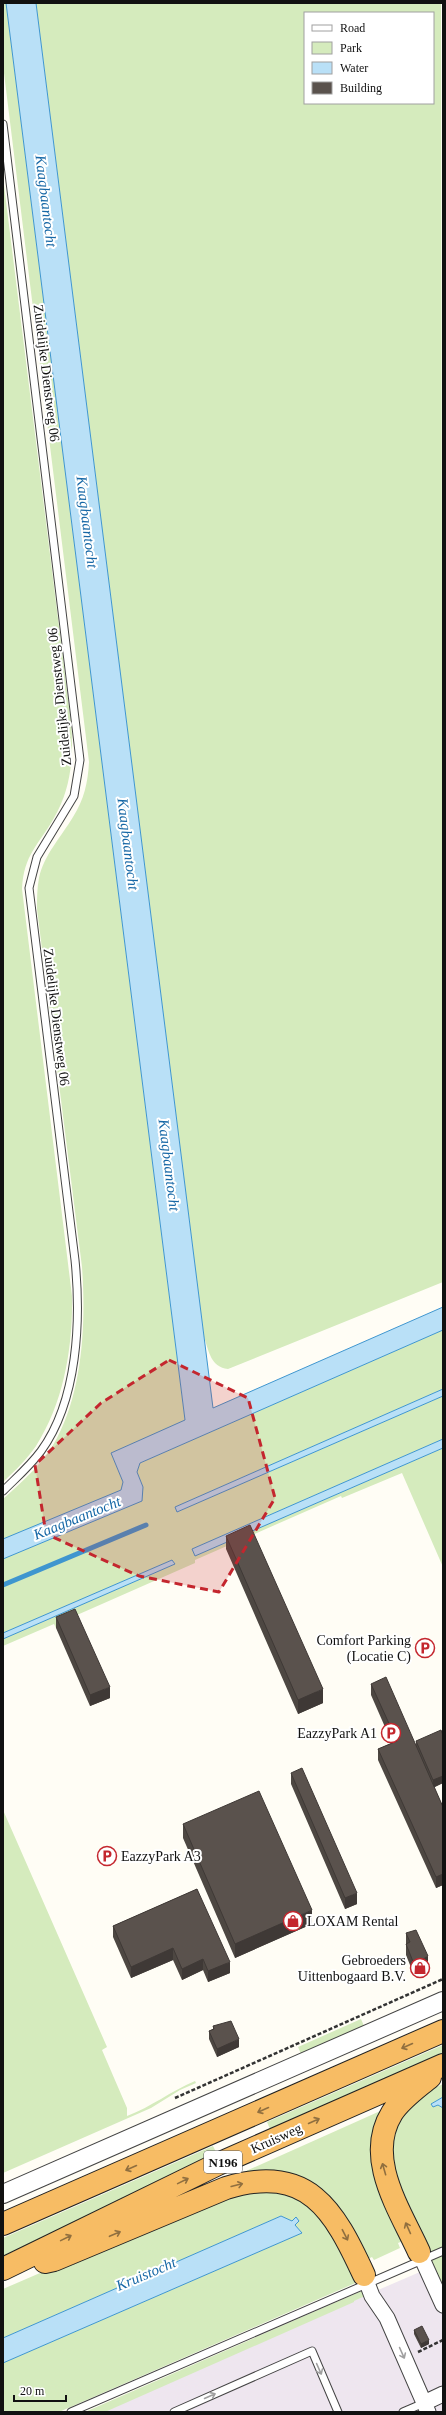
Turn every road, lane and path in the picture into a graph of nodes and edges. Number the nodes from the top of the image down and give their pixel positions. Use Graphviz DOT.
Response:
graph roads {
  1 [pos="3,124"];
  2 [pos="3,1491"];
  3 [pos="443,1980"];
  4 [pos="443,2001"];
  5 [pos="443,2031"];
  6 [pos="443,2065"];
  7 [pos="200,2085"];
  8 [pos="3,2194"];
  9 [pos="3,2224"];
  10 [pos="443,2251"];
  11 [pos="420,2256"];
  12 [pos="5,2268"];
  13 [pos="365,2279"];
  14 [pos="443,2305"];
  15 [pos="443,2340"];
  16 [pos="404,2358"];
  17 [pos="443,2394"];
  18 [pos="426,2407"];
  19 [pos="71,2412"];
  20 [pos="174,2412"];
  21 [pos="338,2412"];
  22 [pos="403,2412"];
  1 -- 2 [label="lane, Zuidelijke Dienstweg 06"];
  3 -- 7 [label="path"];
  4 -- 8 [label="street"];
  5 -- 9 [label="highway, N196, one-way"];
  11 -- 6 [label="highway, one-way"];
  12 -- 6 [label="highway, Kruisweg / N196, one-way"];
  10 -- 11 [label="lane"];
  11 -- 13 [label="lane"];
  11 -- 14 [label="street"];
  12 -- 13 [label="highway, one-way"];
  13 -- 16 [label="street, one-way"];
  13 -- 19 [label="lane"];
  15 -- 16 [label="path"];
  16 -- 18 [label="street"];
  17 -- 18 [label="street"];
  18 -- 22 [label="lane"];
  20 -- 21 [label="lane, one-way"];
}
